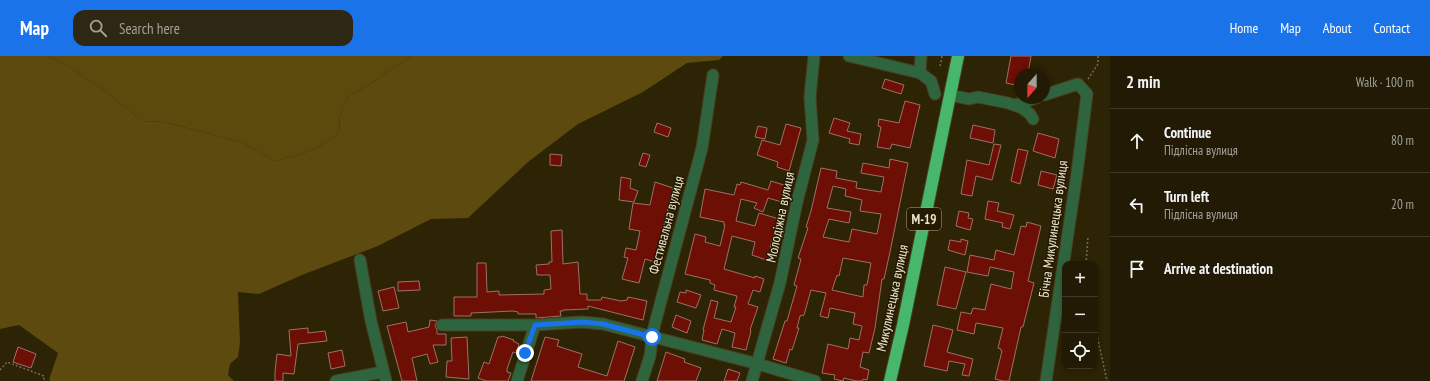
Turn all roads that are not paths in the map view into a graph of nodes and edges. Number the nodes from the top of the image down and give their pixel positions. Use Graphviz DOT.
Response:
graph roads {
  1 [pos="814,56"];
  2 [pos="849,56"];
  3 [pos="958,56"];
  4 [pos="917,57"];
  5 [pos="920,73"];
  6 [pos="713,75"];
  7 [pos="1050,93"];
  8 [pos="935,94"];
  9 [pos="950,95"];
  10 [pos="1018,104"];
  11 [pos="1015,105"];
  12 [pos="1033,119"];
  13 [pos="360,260"];
  14 [pos="442,325"];
  15 [pos="535,325"];
  16 [pos="652,337"];
  17 [pos="758,364"];
  18 [pos="385,376"];
  19 [pos="336,381"];
  20 [pos="517,381"];
  21 [pos="642,381"];
  22 [pos="752,381"];
  23 [pos="815,381"];
  24 [pos="890,381"];
  25 [pos="1046,381"];
  1 -- 17 [label="street, Молодіжна вулиця"];
  2 -- 5 [label="street"];
  3 -- 9 [label="highway, Микулинецька вулиця / М-19"];
  4 -- 5 [label="street"];
  5 -- 8 [label="street"];
  6 -- 16 [label="street, Фестивальна вулиця"];
  7 -- 25 [label="street, Бічна Микулинецька вулиця"];
  9 -- 11 [label="street"];
  9 -- 24 [label="highway, Микулинецька вулиця / М-19"];
  10 -- 11 [label="street"];
  11 -- 12 [label="street"];
  13 -- 18 [label="street"];
  14 -- 15 [label="street"];
  15 -- 16 [label="street"];
  15 -- 20 [label="street"];
  16 -- 17 [label="street"];
  16 -- 21 [label="street, Фестивальна вулиця"];
  17 -- 22 [label="street, Молодіжна вулиця"];
  17 -- 23 [label="street"];
  18 -- 19 [label="street"];
}
